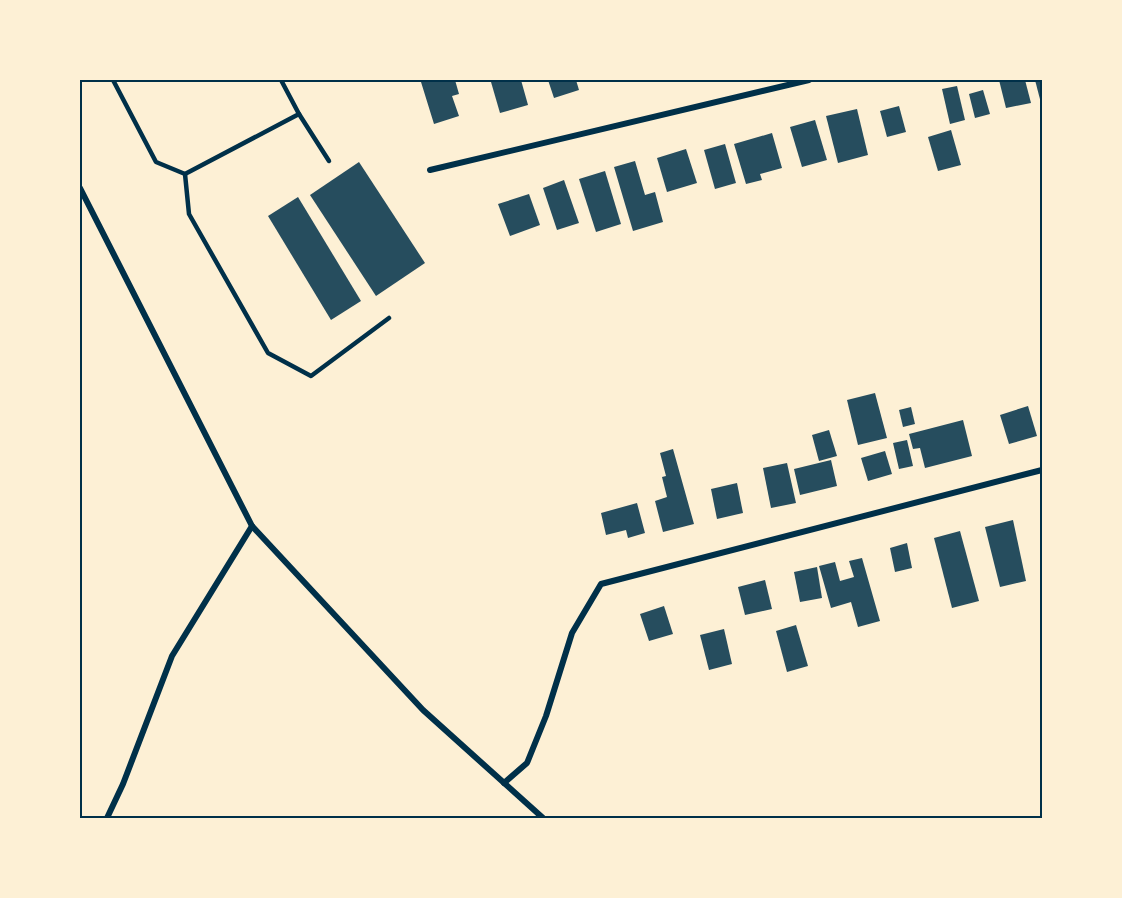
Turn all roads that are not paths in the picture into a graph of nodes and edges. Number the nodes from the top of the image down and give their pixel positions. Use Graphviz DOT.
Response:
graph roads {
  1 [pos="113,80"];
  2 [pos="281,80"];
  3 [pos="809,80"];
  4 [pos="299,114"];
  5 [pos="329,161"];
  6 [pos="430,170"];
  7 [pos="185,174"];
  8 [pos="80,188"];
  9 [pos="389,318"];
  10 [pos="1042,470"];
  11 [pos="252,526"];
  12 [pos="504,783"];
  13 [pos="107,819"];
  14 [pos="543,819"];
  1 -- 7 [label="lane"];
  2 -- 4 [label="lane"];
  3 -- 6 [label="street"];
  4 -- 5 [label="lane"];
  4 -- 7 [label="lane"];
  7 -- 9 [label="lane"];
  8 -- 11 [label="street"];
  10 -- 12 [label="street"];
  11 -- 12 [label="street"];
  11 -- 13 [label="street"];
  12 -- 14 [label="street"];
}
